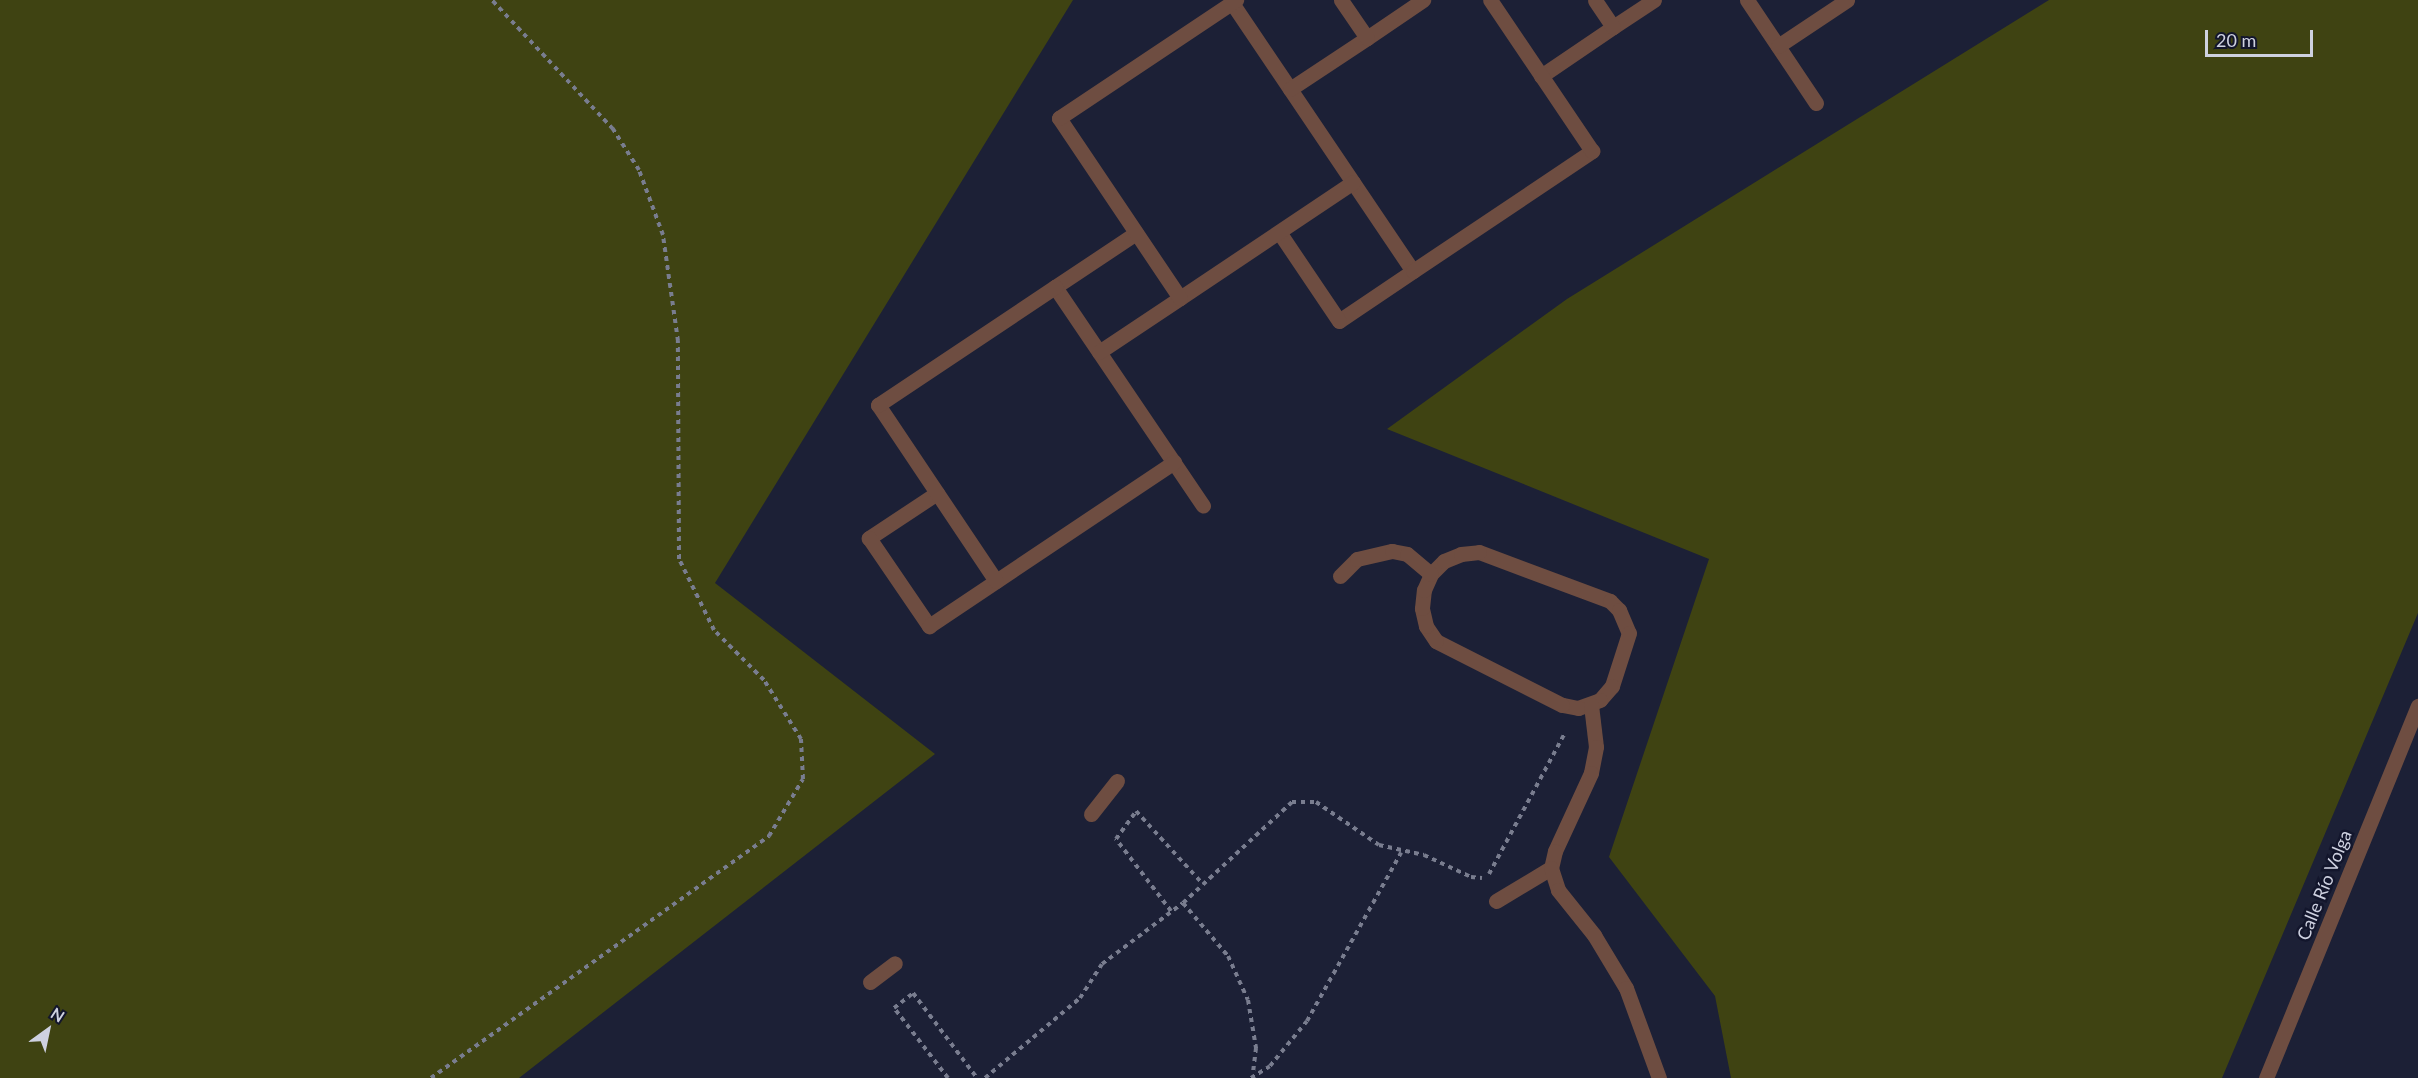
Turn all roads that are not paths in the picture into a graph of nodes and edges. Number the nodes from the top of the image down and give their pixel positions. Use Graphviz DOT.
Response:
graph roads {
  1 [pos="1341,0"];
  2 [pos="1423,0"];
  3 [pos="1490,0"];
  4 [pos="1595,0"];
  5 [pos="1654,0"];
  6 [pos="1747,0"];
  7 [pos="1846,0"];
  8 [pos="1234,1"];
  9 [pos="1613,27"];
  10 [pos="1367,38"];
  11 [pos="1778,46"];
  12 [pos="1541,76"];
  13 [pos="1290,89"];
  14 [pos="1816,103"];
  15 [pos="1353,182"];
  16 [pos="1136,232"];
  17 [pos="1279,232"];
  18 [pos="1413,271"];
  19 [pos="1055,287"];
  20 [pos="1180,298"];
  21 [pos="1100,352"];
  22 [pos="1174,462"];
  23 [pos="937,493"];
  24 [pos="1203,506"];
  25 [pos="1431,574"];
  26 [pos="1340,576"];
  27 [pos="996,581"];
  28 [pos="2418,706"];
  29 [pos="1584,707"];
  30 [pos="1117,781"];
  31 [pos="1091,814"];
  32 [pos="1551,868"];
  33 [pos="1496,901"];
  34 [pos="896,963"];
  35 [pos="870,982"];
  36 [pos="1659,1078"];
  37 [pos="2266,1078"];
  1 -- 10 [label="street"];
  2 -- 10 [label="street"];
  3 -- 12 [label="street"];
  4 -- 9 [label="street"];
  5 -- 9 [label="street"];
  6 -- 11 [label="street"];
  7 -- 11 [label="street"];
  8 -- 13 [label="street"];
  8 -- 16 [label="street"];
  9 -- 12 [label="street"];
  10 -- 13 [label="street"];
  11 -- 14 [label="street"];
  12 -- 18 [label="street"];
  13 -- 15 [label="street"];
  15 -- 17 [label="street"];
  15 -- 18 [label="street"];
  16 -- 19 [label="street"];
  16 -- 20 [label="street"];
  17 -- 18 [label="street"];
  17 -- 20 [label="street"];
  19 -- 21 [label="street"];
  19 -- 23 [label="street"];
  20 -- 21 [label="street"];
  21 -- 22 [label="street"];
  22 -- 24 [label="street"];
  22 -- 27 [label="street"];
  23 -- 27 [label="street"];
  23 -- 27 [label="street"];
  25 -- 26 [label="street"];
  25 -- 29 [label="street"];
  25 -- 29 [label="street"];
  28 -- 37 [label="street, Calle Río Volga"];
  29 -- 32 [label="street"];
  30 -- 31 [label="street"];
  32 -- 33 [label="street"];
  32 -- 36 [label="street"];
  34 -- 35 [label="street"];
}
